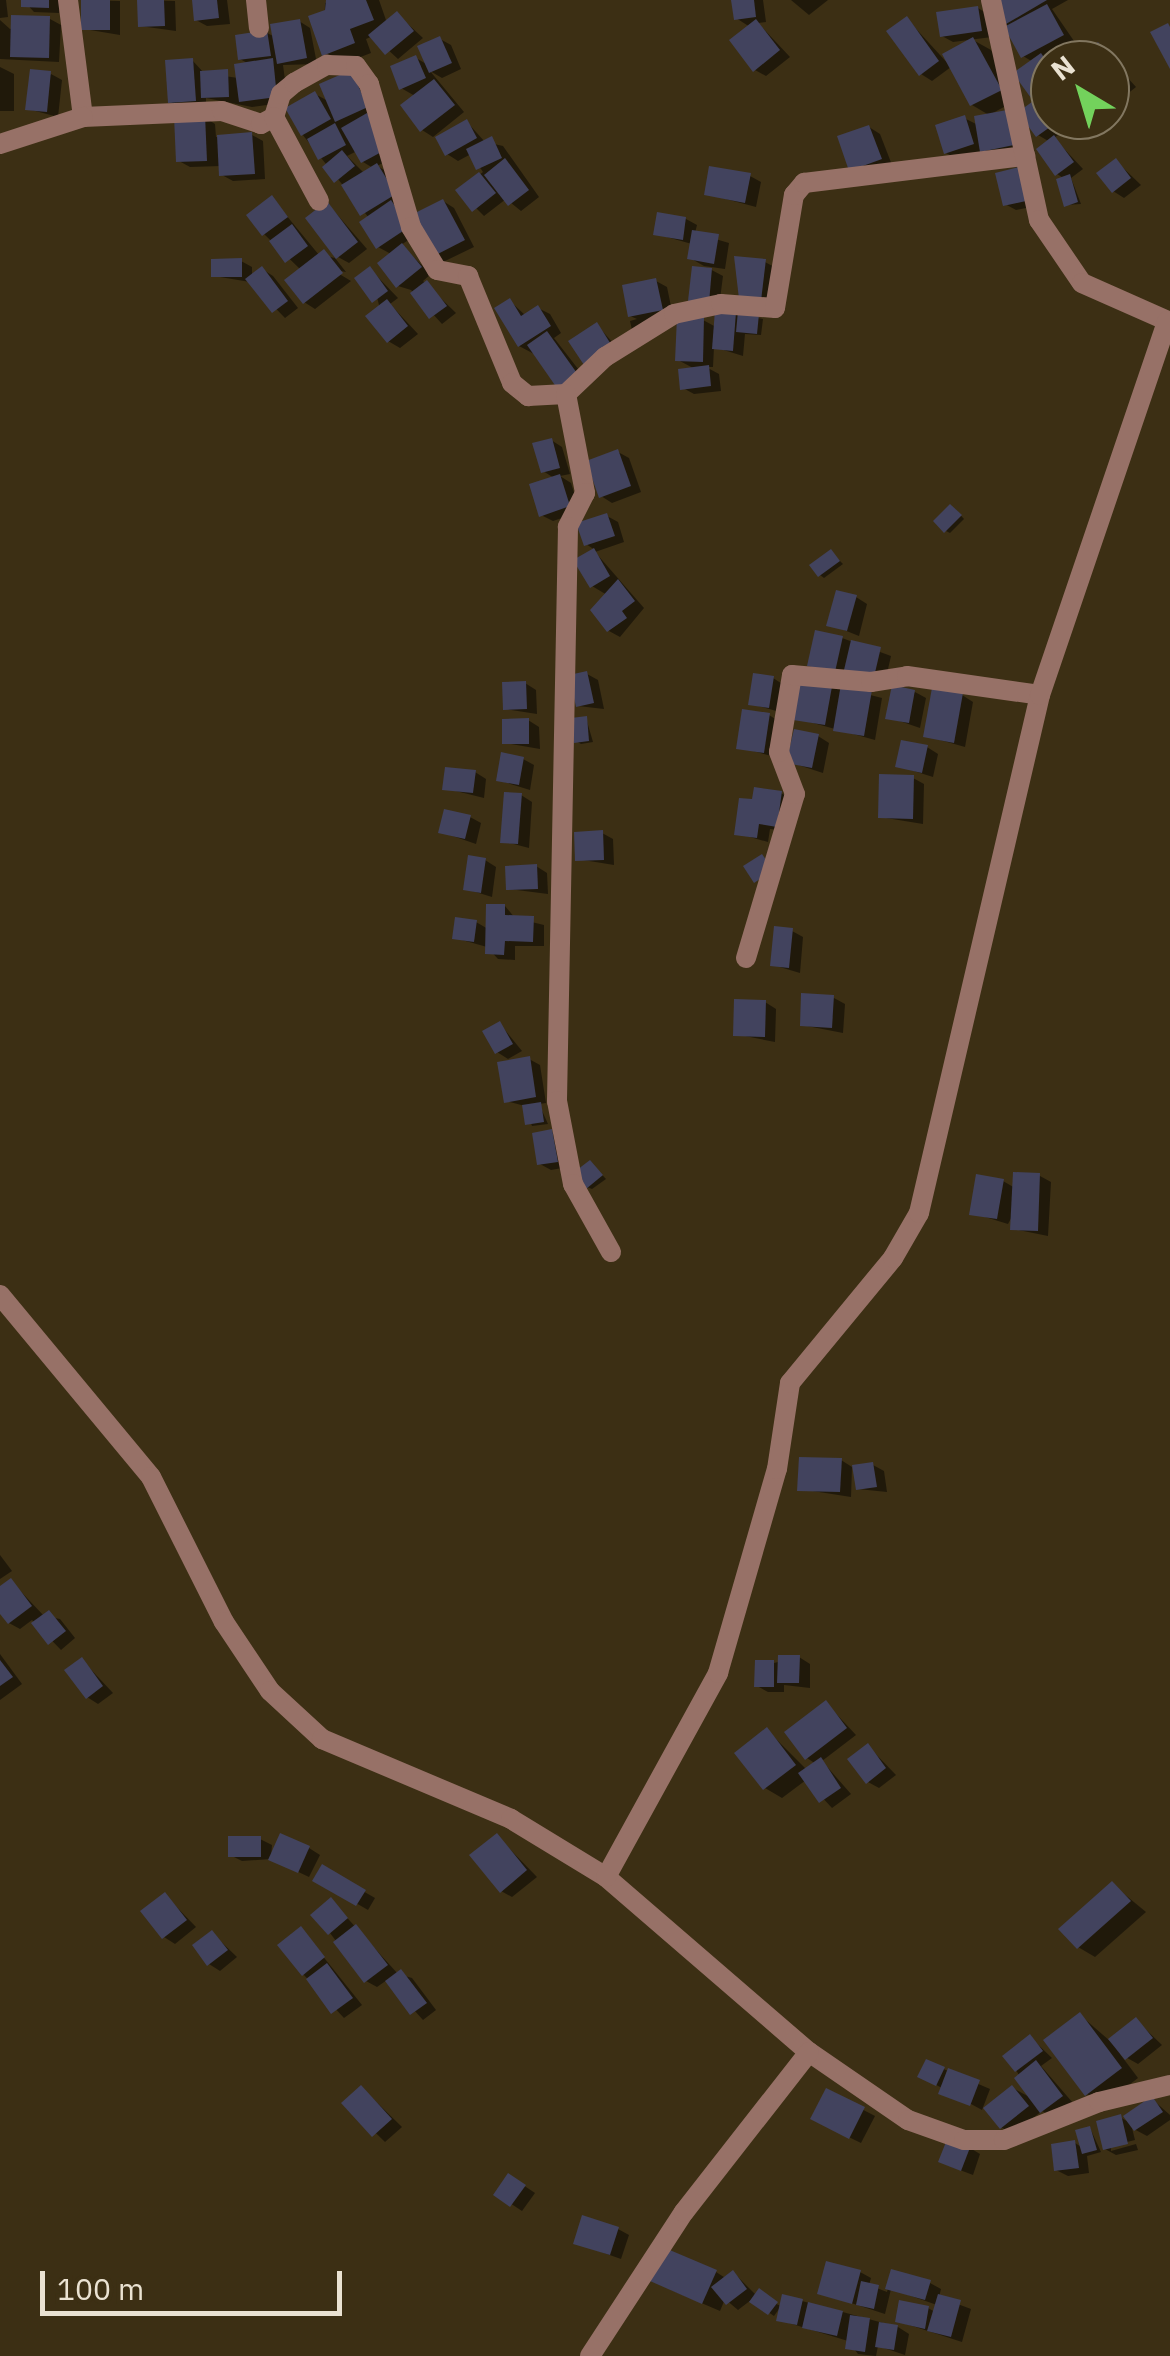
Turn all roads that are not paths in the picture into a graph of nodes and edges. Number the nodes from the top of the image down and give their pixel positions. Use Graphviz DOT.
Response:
graph roads {
  1 [pos="68,0"];
  2 [pos="256,0"];
  3 [pos="991,0"];
  4 [pos="259,28"];
  5 [pos="82,117"];
  6 [pos="274,117"];
  7 [pos="0,144"];
  8 [pos="1025,156"];
  9 [pos="319,200"];
  10 [pos="1168,321"];
  11 [pos="566,394"];
  12 [pos="1040,695"];
  13 [pos="746,958"];
  14 [pos="610,1252"];
  15 [pos="0,1294"];
  16 [pos="606,1877"];
  17 [pos="809,2052"];
  18 [pos="1170,2085"];
  19 [pos="590,2356"];
  1 -- 5 [label="street"];
  2 -- 4 [label="street"];
  3 -- 8 [label="street"];
  5 -- 6 [label="street"];
  5 -- 7 [label="street"];
  6 -- 9 [label="street"];
  6 -- 11 [label="street"];
  8 -- 10 [label="street"];
  8 -- 11 [label="street"];
  10 -- 12 [label="street"];
  11 -- 14 [label="street"];
  12 -- 13 [label="street"];
  12 -- 16 [label="street"];
  15 -- 16 [label="street"];
  16 -- 17 [label="street"];
  17 -- 18 [label="street"];
  17 -- 19 [label="street"];
}
